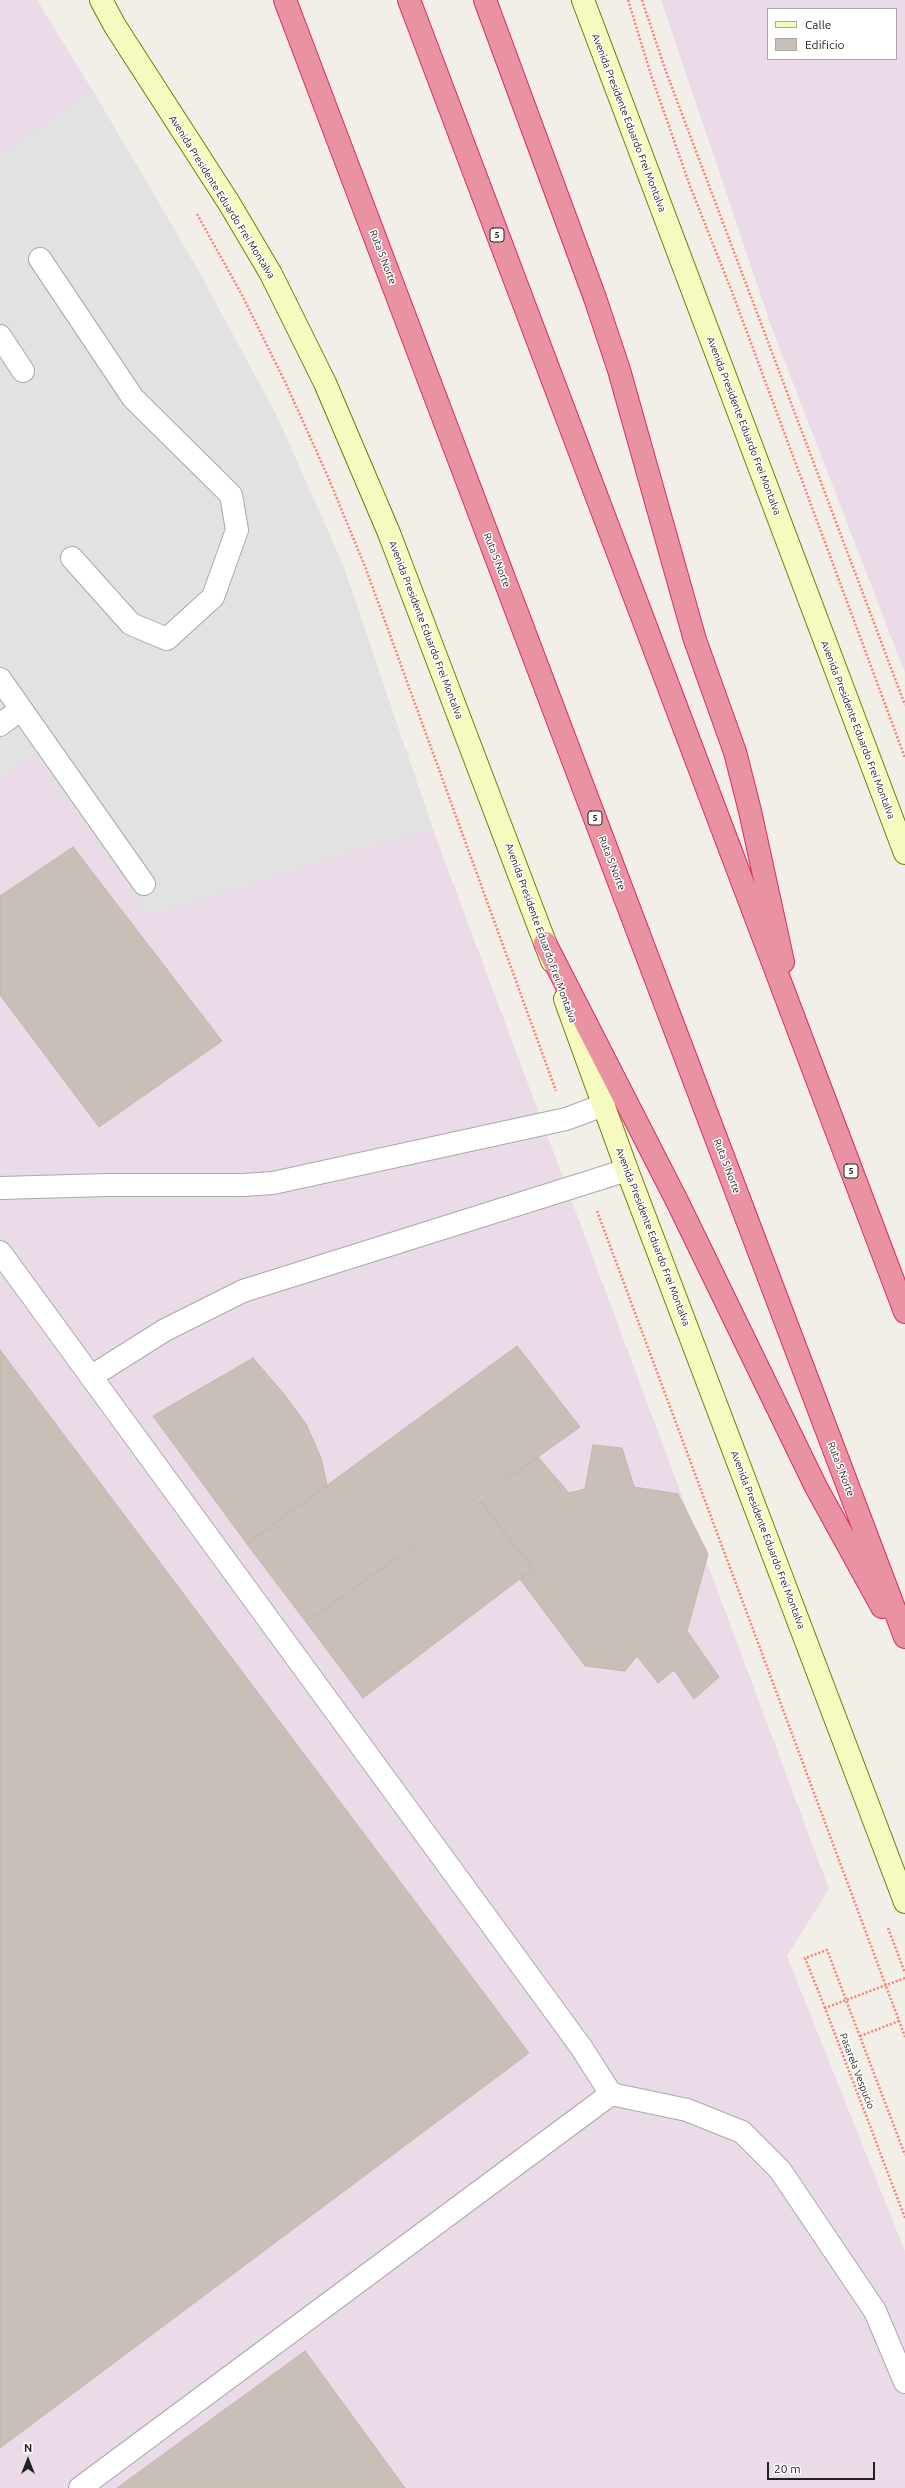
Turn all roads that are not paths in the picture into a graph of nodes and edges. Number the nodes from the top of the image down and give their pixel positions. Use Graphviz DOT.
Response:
graph roads {
  1 [pos="101,0"];
  2 [pos="285,0"];
  3 [pos="409,0"];
  4 [pos="485,0"];
  5 [pos="583,0"];
  6 [pos="40,259"];
  7 [pos="0,336"];
  8 [pos="23,371"];
  9 [pos="72,558"];
  10 [pos="0,679"];
  11 [pos="22,709"];
  12 [pos="0,725"];
  13 [pos="905,853"];
  14 [pos="144,884"];
  15 [pos="545,943"];
  16 [pos="797,1031"];
  17 [pos="604,1105"];
  18 [pos="627,1170"];
  19 [pos="0,1188"];
  20 [pos="0,1252"];
  21 [pos="905,1312"];
  22 [pos="92,1376"];
  23 [pos="905,1637"];
  24 [pos="905,1646"];
  25 [pos="905,1902"];
  26 [pos="611,2094"];
  27 [pos="905,2382"];
  28 [pos="80,2488"];
  1 -- 15 [label="main road, Avenida Presidente Eduardo Frei Montalva"];
  2 -- 23 [label="highway, Ruta 5 Norte / 5"];
  3 -- 16 [label="highway, 5"];
  4 -- 16 [label="highway"];
  5 -- 13 [label="main road, Avenida Presidente Eduardo Frei Montalva"];
  6 -- 9 [label="lane"];
  7 -- 8 [label="lane"];
  10 -- 11 [label="lane"];
  11 -- 12 [label="lane"];
  11 -- 14 [label="lane"];
  15 -- 17 [label="main road, Avenida Presidente Eduardo Frei Montalva"];
  15 -- 24 [label="highway"];
  16 -- 21 [label="highway, 5"];
  17 -- 18 [label="main road, Avenida Presidente Eduardo Frei Montalva"];
  17 -- 19 [label="lane"];
  18 -- 22 [label="lane"];
  18 -- 25 [label="main road, Avenida Presidente Eduardo Frei Montalva"];
  20 -- 22 [label="lane"];
  22 -- 26 [label="lane"];
  26 -- 27 [label="lane"];
  26 -- 28 [label="lane"];
}
